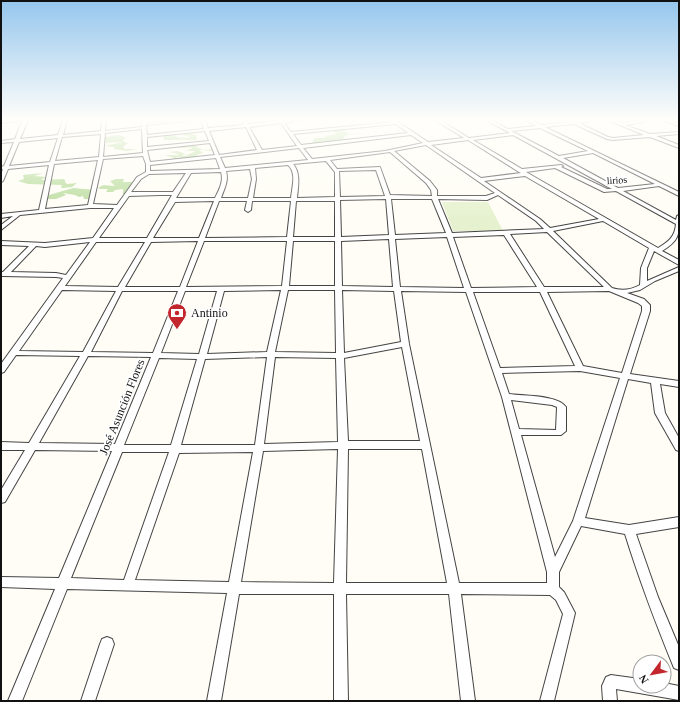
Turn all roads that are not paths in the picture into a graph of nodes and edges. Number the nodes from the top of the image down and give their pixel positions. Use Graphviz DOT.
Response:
graph roads {
  1 [pos="12,153"];
  2 [pos="55,153"];
  3 [pos="101,153"];
  4 [pos="134,153"];
  5 [pos="145,153"];
  6 [pos="217,153"];
  7 [pos="241,153"];
  8 [pos="306,153"];
  9 [pos="377,153"];
  10 [pos="393,153"];
  11 [pos="439,153"];
  12 [pos="491,153"];
  13 [pos="550,153"];
  14 [pos="588,153"];
  15 [pos="595,153"];
  16 [pos="218,156"];
  17 [pos="558,157"];
  18 [pos="101,158"];
  19 [pos="327,159"];
  20 [pos="312,160"];
  21 [pos="52,163"];
  22 [pos="289,163"];
  23 [pos="148,164"];
  24 [pos="572,165"];
  25 [pos="252,167"];
  26 [pos="556,167"];
  27 [pos="1,168"];
  28 [pos="7,168"];
  29 [pos="224,170"];
  30 [pos="336,170"];
  31 [pos="189,172"];
  32 [pos="523,172"];
  33 [pos="148,173"];
  34 [pos="480,180"];
  35 [pos="1,181"];
  36 [pos="659,184"];
  37 [pos="618,190"];
  38 [pos="499,193"];
  39 [pos="128,194"];
  40 [pos="175,194"];
  41 [pos="679,194"];
  42 [pos="388,197"];
  43 [pos="434,198"];
  44 [pos="294,199"];
  45 [pos="337,199"];
  46 [pos="173,200"];
  47 [pos="217,200"];
  48 [pos="251,200"];
  49 [pos="90,206"];
  50 [pos="119,206"];
  51 [pos="248,210"];
  52 [pos="42,211"];
  53 [pos="18,214"];
  54 [pos="1,216"];
  55 [pos="605,219"];
  56 [pos="678,221"];
  57 [pos="1,228"];
  58 [pos="549,230"];
  59 [pos="506,233"];
  60 [pos="449,234"];
  61 [pos="391,237"];
  62 [pos="291,239"];
  63 [pos="338,239"];
  64 [pos="94,240"];
  65 [pos="149,240"];
  66 [pos="202,240"];
  67 [pos="1,244"];
  68 [pos="34,245"];
  69 [pos="656,249"];
  70 [pos="679,263"];
  71 [pos="679,269"];
  72 [pos="3,276"];
  73 [pos="67,276"];
  74 [pos="643,285"];
  75 [pos="60,288"];
  76 [pos="182,288"];
  77 [pos="221,288"];
  78 [pos="285,288"];
  79 [pos="340,288"];
  80 [pos="397,289"];
  81 [pos="541,289"];
  82 [pos="610,289"];
  83 [pos="120,290"];
  84 [pos="469,290"];
  85 [pos="622,293"];
  86 [pos="405,344"];
  87 [pos="14,353"];
  88 [pos="271,354"];
  89 [pos="85,355"];
  90 [pos="156,355"];
  91 [pos="340,356"];
  92 [pos="202,357"];
  93 [pos="580,368"];
  94 [pos="1,370"];
  95 [pos="497,371"];
  96 [pos="626,376"];
  97 [pos="655,381"];
  98 [pos="679,384"];
  99 [pos="506,397"];
  100 [pos="515,432"];
  101 [pos="343,445"];
  102 [pos="426,445"];
  103 [pos="1,446"];
  104 [pos="32,447"];
  105 [pos="679,447"];
  106 [pos="259,448"];
  107 [pos="117,449"];
  108 [pos="174,449"];
  109 [pos="1,499"];
  110 [pos="578,522"];
  111 [pos="679,522"];
  112 [pos="629,530"];
  113 [pos="553,572"];
  114 [pos="1,582"];
  115 [pos="62,583"];
  116 [pos="128,584"];
  117 [pos="234,588"];
  118 [pos="340,588"];
  119 [pos="454,588"];
  120 [pos="553,589"];
  121 [pos="107,644"];
  122 [pos="679,663"];
  123 [pos="632,685"];
  124 [pos="15,701"];
  125 [pos="88,701"];
  126 [pos="214,701"];
  127 [pos="341,701"];
  128 [pos="468,701"];
  129 [pos="547,701"];
  130 [pos="610,701"];
  1 -- 28 [label="street"];
  2 -- 21 [label="street"];
  3 -- 18 [label="street"];
  4 -- 18 [label="street"];
  5 -- 23 [label="street"];
  6 -- 16 [label="street"];
  7 -- 16 [label="street"];
  8 -- 20 [label="street"];
  9 -- 19 [label="street"];
  10 -- 43 [label="street"];
  11 -- 34 [label="street"];
  12 -- 32 [label="street"];
  13 -- 17 [label="street"];
  14 -- 17 [label="street"];
  15 -- 36 [label="street"];
  16 -- 23 [label="street"];
  16 -- 29 [label="street"];
  17 -- 24 [label="street"];
  18 -- 21 [label="street"];
  18 -- 49 [label="street"];
  19 -- 20 [label="street"];
  19 -- 30 [label="street"];
  20 -- 22 [label="street"];
  21 -- 28 [label="street"];
  21 -- 52 [label="street"];
  22 -- 25 [label="street"];
  22 -- 44 [label="street"];
  23 -- 33 [label="street"];
  24 -- 26 [label="street"];
  24 -- 37 [label="street"];
  25 -- 29 [label="street"];
  25 -- 48 [label="street"];
  26 -- 32 [label="street"];
  26 -- 37 [label="street, lirios"];
  27 -- 28 [label="street"];
  28 -- 35 [label="street"];
  29 -- 31 [label="street"];
  29 -- 47 [label="street, José Asunción Flores"];
  30 -- 42 [label="street"];
  30 -- 45 [label="street"];
  31 -- 33 [label="street"];
  31 -- 40 [label="street"];
  32 -- 34 [label="street"];
  32 -- 55 [label="street"];
  33 -- 39 [label="street"];
  34 -- 38 [label="street"];
  36 -- 37 [label="street, lirios"];
  36 -- 41 [label="street"];
  37 -- 56 [label="street"];
  38 -- 43 [label="street"];
  38 -- 58 [label="street"];
  39 -- 40 [label="street"];
  39 -- 50 [label="street"];
  40 -- 46 [label="street"];
  42 -- 43 [label="street"];
  42 -- 45 [label="street"];
  42 -- 61 [label="street"];
  43 -- 60 [label="street"];
  44 -- 45 [label="street"];
  44 -- 48 [label="street"];
  44 -- 62 [label="street"];
  45 -- 63 [label="street"];
  46 -- 47 [label="street"];
  46 -- 65 [label="street"];
  47 -- 48 [label="street"];
  47 -- 66 [label="street, José Asunción Flores"];
  48 -- 51 [label="street"];
  49 -- 50 [label="street"];
  49 -- 52 [label="street"];
  50 -- 64 [label="street"];
  52 -- 53 [label="street"];
  53 -- 54 [label="street"];
  53 -- 57 [label="street"];
  55 -- 58 [label="street"];
  55 -- 69 [label="street"];
  56 -- 69 [label="street"];
  58 -- 59 [label="street"];
  58 -- 82 [label="street"];
  59 -- 60 [label="street"];
  59 -- 81 [label="street"];
  60 -- 61 [label="street"];
  60 -- 84 [label="street"];
  61 -- 63 [label="street"];
  61 -- 80 [label="street"];
  62 -- 63 [label="street"];
  62 -- 66 [label="street"];
  62 -- 78 [label="street"];
  63 -- 79 [label="street"];
  64 -- 65 [label="street"];
  64 -- 68 [label="street"];
  64 -- 73 [label="street"];
  65 -- 66 [label="street"];
  65 -- 83 [label="street"];
  66 -- 76 [label="street, José Asunción Flores"];
  67 -- 68 [label="street"];
  68 -- 72 [label="street"];
  69 -- 70 [label="street"];
  69 -- 74 [label="street"];
  71 -- 74 [label="street"];
  72 -- 73 [label="street"];
  73 -- 75 [label="street"];
  74 -- 85 [label="street"];
  75 -- 83 [label="street"];
  75 -- 87 [label="street"];
  76 -- 77 [label="street"];
  76 -- 83 [label="street"];
  76 -- 90 [label="street, José Asunción Flores"];
  77 -- 78 [label="street"];
  77 -- 92 [label="street"];
  78 -- 79 [label="street"];
  78 -- 88 [label="street"];
  79 -- 80 [label="street"];
  79 -- 91 [label="street"];
  80 -- 84 [label="street"];
  80 -- 86 [label="street"];
  81 -- 82 [label="street"];
  81 -- 84 [label="street"];
  81 -- 93 [label="street"];
  82 -- 85 [label="street"];
  83 -- 89 [label="street"];
  84 -- 95 [label="street"];
  85 -- 96 [label="street"];
  86 -- 91 [label="street"];
  86 -- 102 [label="street"];
  87 -- 89 [label="street"];
  87 -- 94 [label="street"];
  88 -- 91 [label="street"];
  88 -- 92 [label="street"];
  88 -- 106 [label="street"];
  89 -- 90 [label="street"];
  89 -- 104 [label="street"];
  90 -- 92 [label="street"];
  90 -- 107 [label="street, José Asunción Flores"];
  91 -- 101 [label="street"];
  92 -- 108 [label="street"];
  93 -- 95 [label="street"];
  93 -- 96 [label="street"];
  95 -- 99 [label="street"];
  96 -- 97 [label="street"];
  96 -- 110 [label="street"];
  97 -- 98 [label="street"];
  97 -- 105 [label="street"];
  99 -- 100 [label="street"];
  99 -- 100 [label="street"];
  100 -- 113 [label="street"];
  101 -- 102 [label="street"];
  101 -- 106 [label="street"];
  101 -- 118 [label="street"];
  102 -- 119 [label="street"];
  103 -- 104 [label="street"];
  104 -- 107 [label="street"];
  104 -- 109 [label="street"];
  106 -- 108 [label="street"];
  106 -- 117 [label="street"];
  107 -- 108 [label="street"];
  107 -- 115 [label="street, José Asunción Flores"];
  108 -- 116 [label="street"];
  110 -- 112 [label="street"];
  110 -- 113 [label="street"];
  111 -- 112 [label="street"];
  112 -- 122 [label="street"];
  113 -- 120 [label="street"];
  114 -- 115 [label="street"];
  115 -- 116 [label="street"];
  115 -- 124 [label="street, José Asunción Flores"];
  116 -- 117 [label="street"];
  117 -- 118 [label="street"];
  117 -- 126 [label="street"];
  118 -- 119 [label="street"];
  118 -- 127 [label="street"];
  119 -- 120 [label="street"];
  119 -- 128 [label="street"];
  120 -- 129 [label="street"];
  121 -- 125 [label="street"];
  123 -- 130 [label="street"];
}
